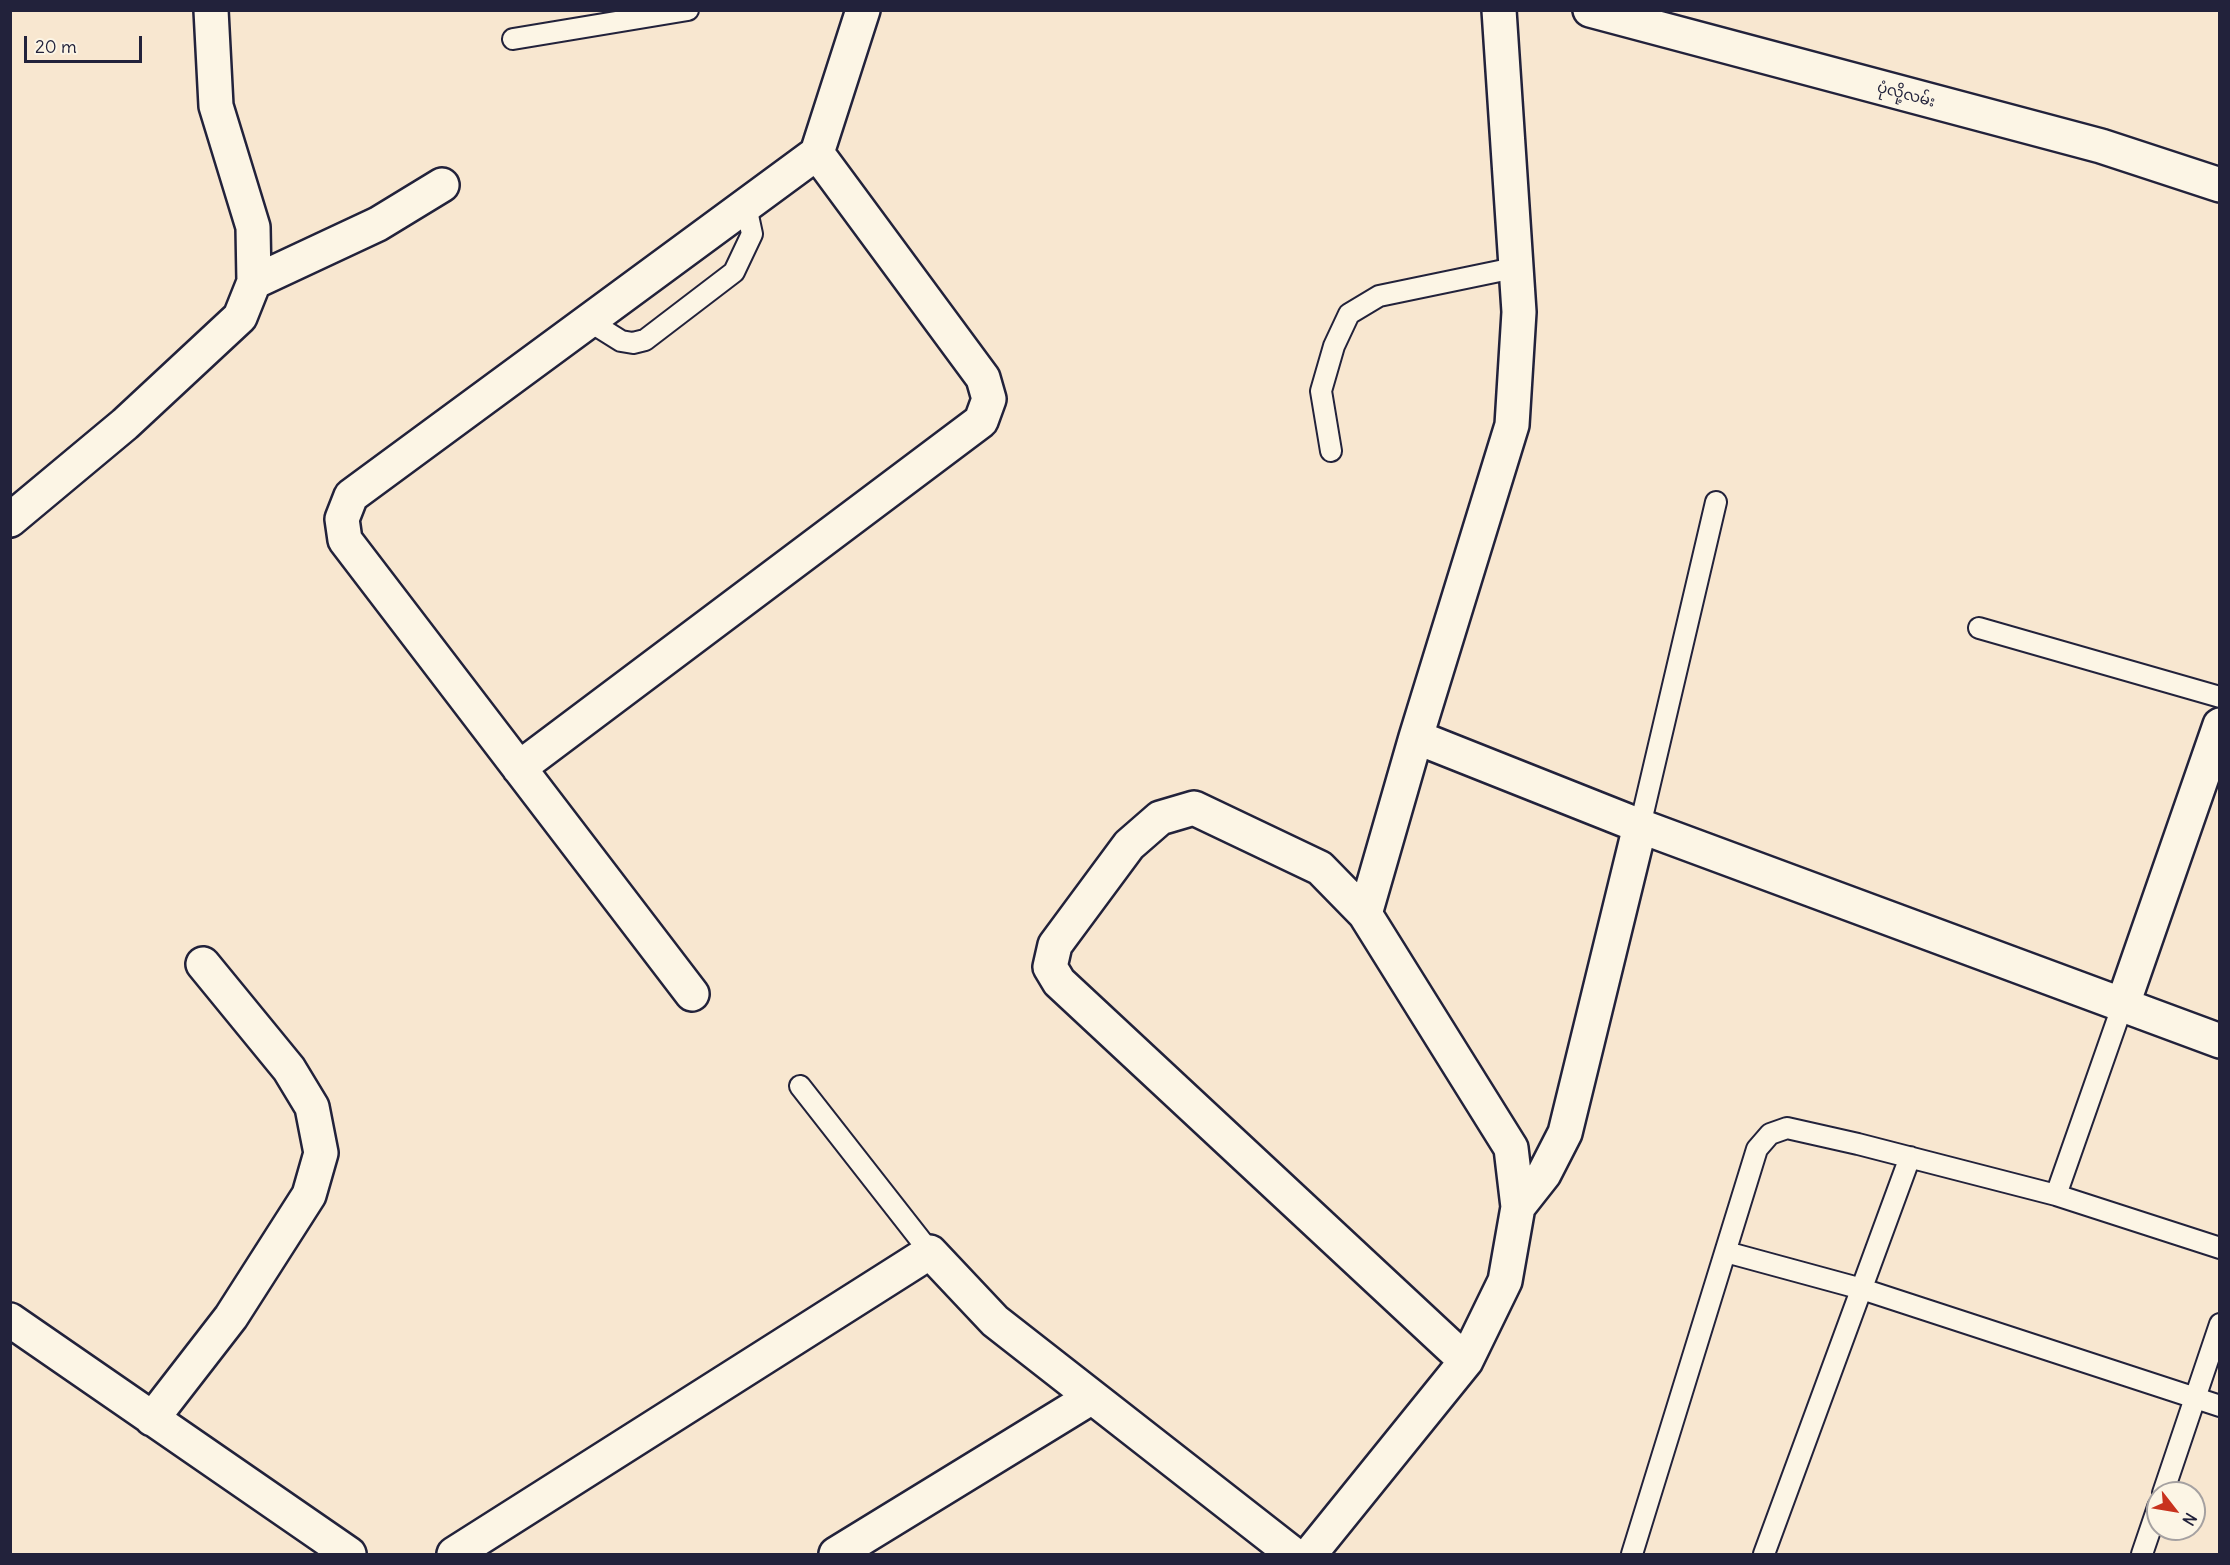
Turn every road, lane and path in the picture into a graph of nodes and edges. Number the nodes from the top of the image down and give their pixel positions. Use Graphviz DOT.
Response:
graph roads {
  1 [pos="211,10"];
  2 [pos="688,10"];
  3 [pos="863,10"];
  4 [pos="1499,10"];
  5 [pos="1590,10"];
  6 [pos="513,39"];
  7 [pos="817,153"];
  8 [pos="442,185"];
  9 [pos="2220,185"];
  10 [pos="746,206"];
  11 [pos="1514,268"];
  12 [pos="255,282"];
  13 [pos="589,321"];
  14 [pos="1331,451"];
  15 [pos="1716,502"];
  16 [pos="11,518"];
  17 [pos="1979,628"];
  18 [pos="2220,697"];
  19 [pos="2220,724"];
  20 [pos="1416,737"];
  21 [pos="519,768"];
  22 [pos="1640,826"];
  23 [pos="1365,914"];
  24 [pos="203,964"];
  25 [pos="692,994"];
  26 [pos="2122,1004"];
  27 [pos="2220,1041"];
  28 [pos="800,1086"];
  29 [pos="1911,1157"];
  30 [pos="2056,1195"];
  31 [pos="1518,1207"];
  32 [pos="2220,1248"];
  33 [pos="930,1252"];
  34 [pos="1726,1252"];
  35 [pos="1862,1289"];
  36 [pos="10,1320"];
  37 [pos="2220,1324"];
  38 [pos="1466,1361"];
  39 [pos="1092,1397"];
  40 [pos="2194,1399"];
  41 [pos="2220,1406"];
  42 [pos="152,1419"];
  43 [pos="2167,1481"];
  44 [pos="349,1554"];
  45 [pos="454,1554"];
  46 [pos="836,1554"];
  47 [pos="1293,1554"];
  48 [pos="1310,1554"];
  49 [pos="1632,1554"];
  50 [pos="1764,1554"];
  1 -- 12 [label="street"];
  2 -- 6 [label="lane"];
  3 -- 7 [label="street"];
  4 -- 11 [label="street"];
  5 -- 9 [label="street, ပုံလို့လမ်း"];
  7 -- 10 [label="street"];
  7 -- 21 [label="street"];
  8 -- 12 [label="street"];
  10 -- 13 [label="street"];
  10 -- 13 [label="lane"];
  11 -- 14 [label="lane"];
  11 -- 20 [label="street"];
  12 -- 16 [label="street"];
  13 -- 21 [label="street"];
  15 -- 22 [label="lane"];
  17 -- 18 [label="lane"];
  19 -- 26 [label="street"];
  20 -- 22 [label="street"];
  20 -- 23 [label="street"];
  21 -- 25 [label="street"];
  22 -- 26 [label="street"];
  22 -- 31 [label="street"];
  23 -- 31 [label="street"];
  23 -- 38 [label="street"];
  24 -- 42 [label="street"];
  26 -- 27 [label="street"];
  26 -- 30 [label="lane"];
  28 -- 33 [label="lane"];
  29 -- 30 [label="lane"];
  29 -- 34 [label="lane"];
  29 -- 35 [label="lane"];
  30 -- 32 [label="lane"];
  31 -- 38 [label="street"];
  33 -- 39 [label="street"];
  33 -- 45 [label="street"];
  34 -- 35 [label="lane"];
  34 -- 49 [label="lane"];
  35 -- 40 [label="lane"];
  35 -- 50 [label="lane"];
  36 -- 42 [label="street"];
  37 -- 40 [label="lane"];
  38 -- 48 [label="street"];
  39 -- 46 [label="street"];
  39 -- 47 [label="street"];
  40 -- 41 [label="lane"];
  40 -- 43 [label="lane"];
  42 -- 44 [label="street"];
}
